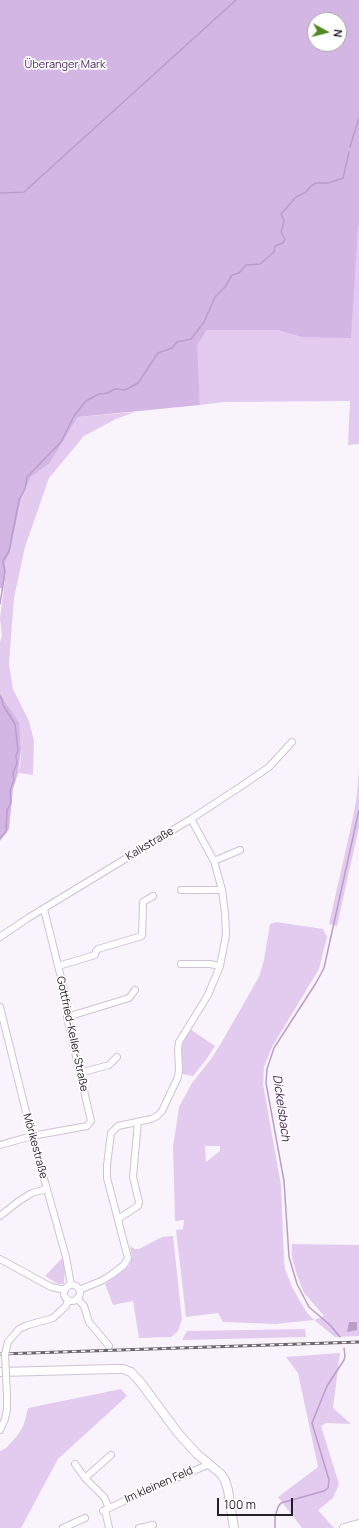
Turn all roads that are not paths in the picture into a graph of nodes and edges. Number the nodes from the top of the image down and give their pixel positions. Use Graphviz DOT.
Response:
graph roads {
  1 [pos="292,742"];
  2 [pos="191,819"];
  3 [pos="240,850"];
  4 [pos="214,861"];
  5 [pos="181,890"];
  6 [pos="222,890"];
  7 [pos="153,896"];
  8 [pos="44,910"];
  9 [pos="0,937"];
  10 [pos="181,964"];
  11 [pos="58,966"];
  12 [pos="220,966"];
  13 [pos="135,990"];
  14 [pos="0,1008"];
  15 [pos="67,1017"];
  16 [pos="117,1057"];
  17 [pos="80,1073"];
  18 [pos="138,1122"];
  19 [pos="32,1136"];
  20 [pos="0,1145"];
  21 [pos="47,1189"];
  22 [pos="0,1216"];
  23 [pos="118,1219"];
  24 [pos="0,1259"];
  25 [pos="71,1285"];
  26 [pos="64,1290"];
  27 [pos="79,1290"];
  28 [pos="77,1298"];
  29 [pos="68,1300"];
  30 [pos="109,1346"];
  31 [pos="0,1372"];
  32 [pos="0,1430"];
  33 [pos="111,1455"];
  34 [pos="75,1464"];
  35 [pos="210,1464"];
  36 [pos="85,1478"];
  37 [pos="105,1510"];
  38 [pos="85,1518"];
  39 [pos="359,1524"];
  40 [pos="153,1525"];
  41 [pos="63,1528"];
  42 [pos="108,1528"];
  43 [pos="139,1528"];
  44 [pos="234,1528"];
  45 [pos="344,1528"];
  1 -- 2 [label="street, Kalkstraße"];
  2 -- 4 [label="street"];
  2 -- 8 [label="street, Kalkstraße"];
  3 -- 4 [label="street"];
  4 -- 6 [label="street"];
  5 -- 6 [label="street"];
  6 -- 12 [label="street"];
  7 -- 11 [label="street"];
  8 -- 9 [label="street, Kalkstraße"];
  8 -- 11 [label="street, Gottfried-Keller-Straße"];
  10 -- 12 [label="street"];
  11 -- 15 [label="street, Gottfried-Keller-Straße"];
  12 -- 18 [label="street"];
  13 -- 15 [label="street"];
  14 -- 19 [label="street, Mörikestraße"];
  15 -- 17 [label="street, Gottfried-Keller-Straße"];
  16 -- 17 [label="street"];
  17 -- 19 [label="street, Gottfried-Keller-Straße"];
  18 -- 23 [label="street"];
  18 -- 23 [label="street"];
  19 -- 20 [label="street"];
  19 -- 21 [label="street, Mörikestraße"];
  21 -- 22 [label="street"];
  21 -- 25 [label="street, Mörikestraße"];
  23 -- 27 [label="street"];
  24 -- 26 [label="street"];
  25 -- 26 [label="street"];
  25 -- 27 [label="street"];
  26 -- 29 [label="street"];
  27 -- 28 [label="street"];
  28 -- 29 [label="street"];
  28 -- 30 [label="street"];
  29 -- 32 [label="street, bridge"];
  31 -- 35 [label="main road"];
  33 -- 36 [label="street"];
  34 -- 36 [label="street"];
  35 -- 37 [label="street, Im kleinen Feld"];
  35 -- 44 [label="main road"];
  36 -- 37 [label="street"];
  37 -- 42 [label="street"];
  38 -- 41 [label="street"];
  39 -- 45 [label="main road"];
  40 -- 43 [label="street"];
}
